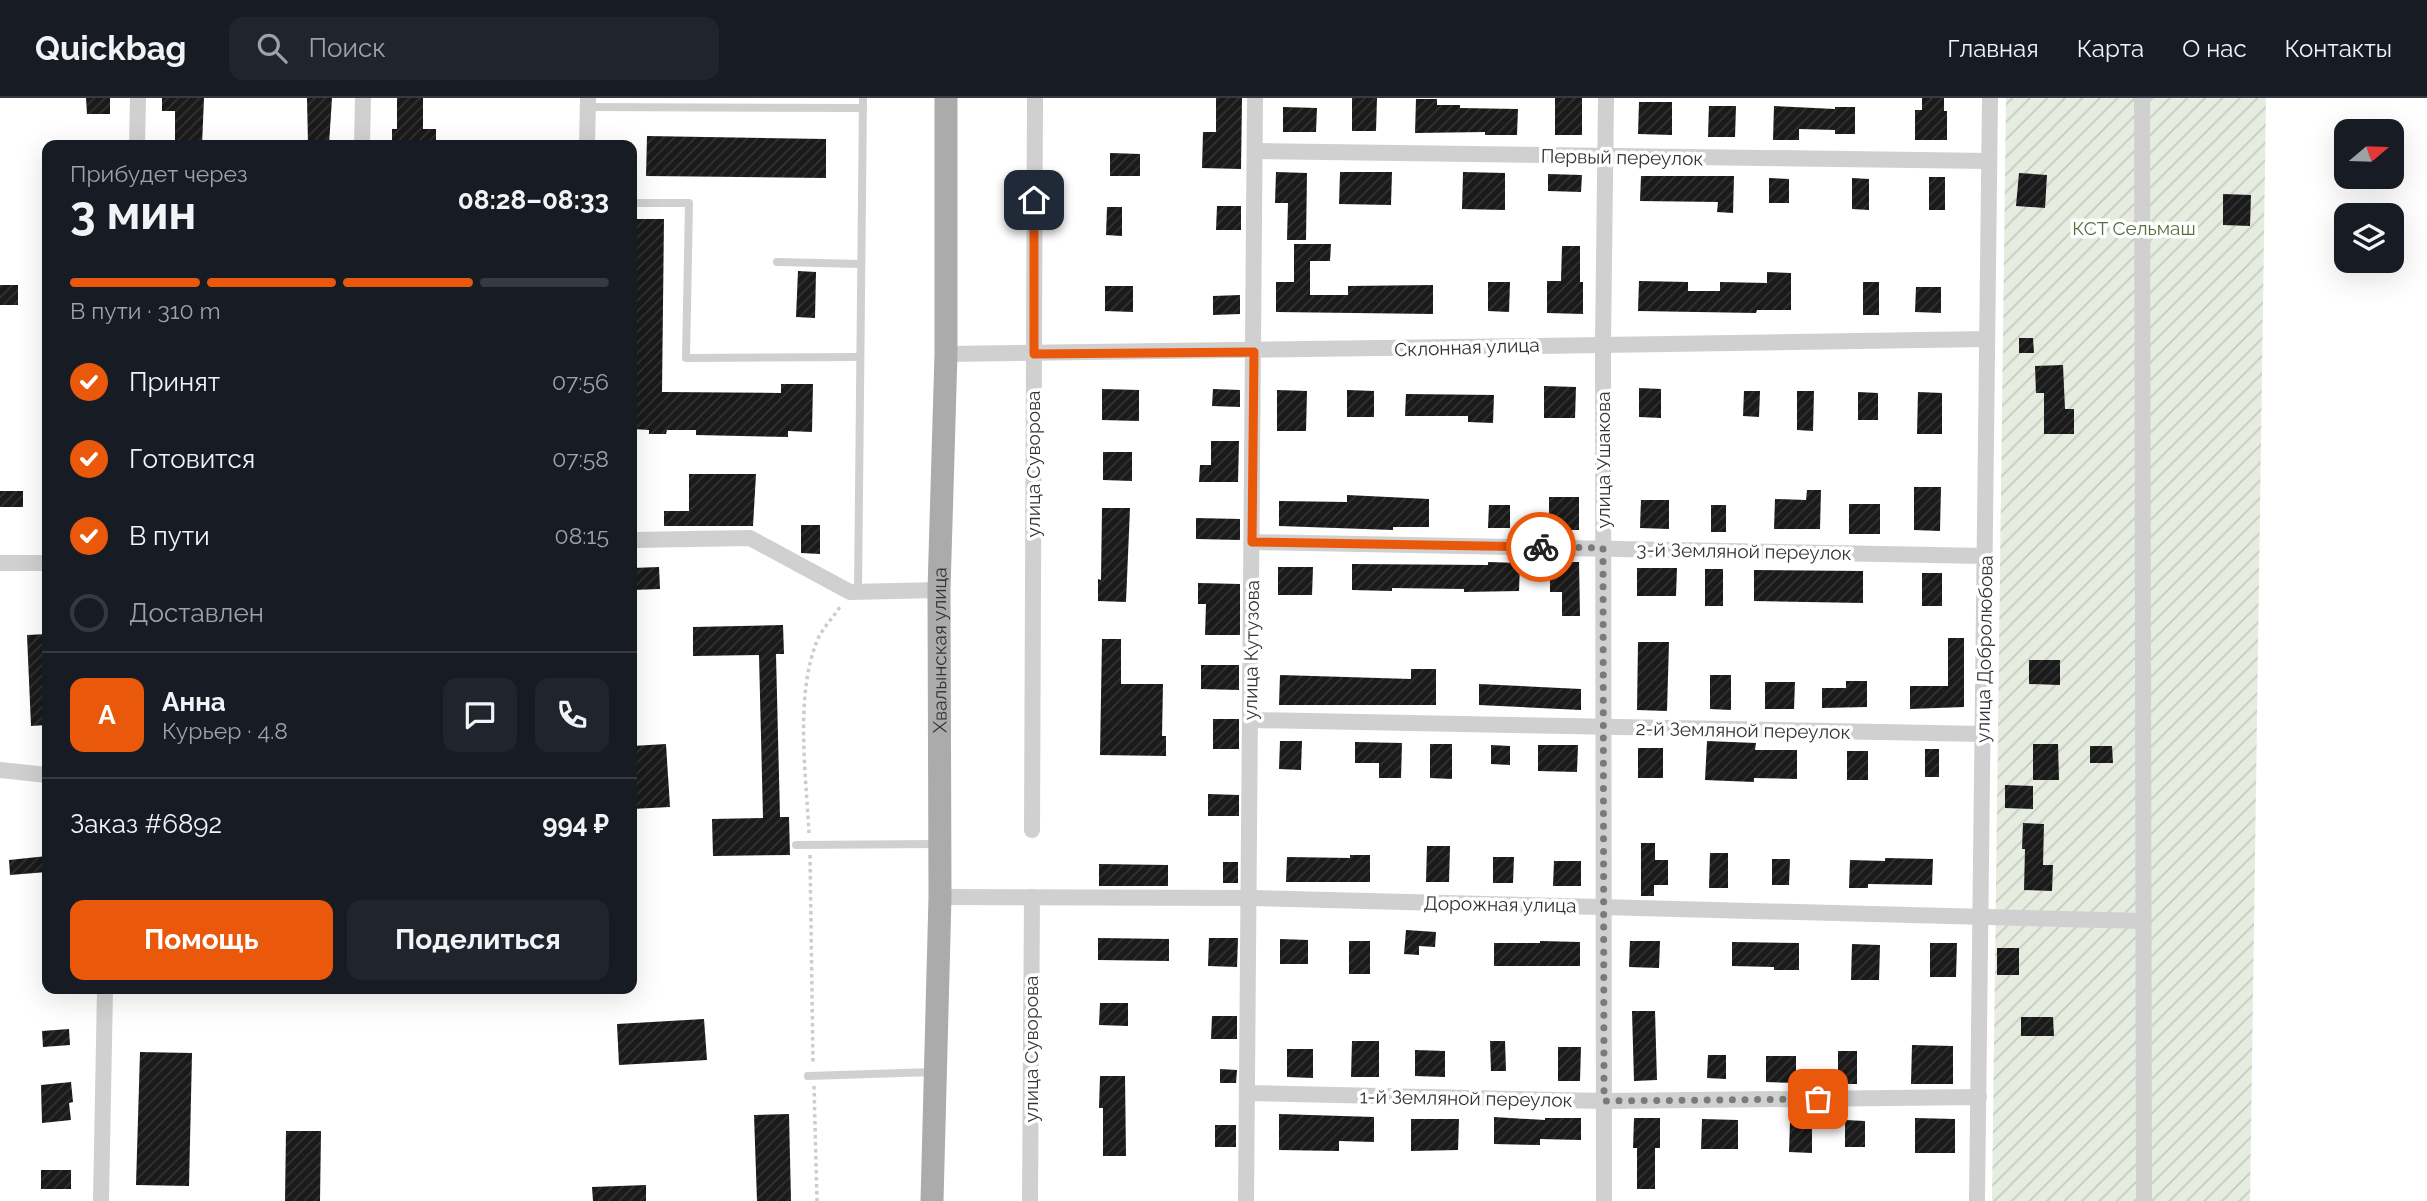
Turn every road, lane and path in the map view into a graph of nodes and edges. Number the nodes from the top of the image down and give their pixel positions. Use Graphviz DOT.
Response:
graph roads {
  1 [pos="138,98"];
  2 [pos="363,98"];
  3 [pos="863,98"];
  4 [pos="946,98"];
  5 [pos="1035,98"];
  6 [pos="1255,98"];
  7 [pos="1606,98"];
  8 [pos="1990,98"];
  9 [pos="2142,98"];
  10 [pos="588,103"];
  11 [pos="863,108"];
  12 [pos="137,140"];
  13 [pos="362,140"];
  14 [pos="587,140"];
  15 [pos="1255,151"];
  16 [pos="1605,157"];
  17 [pos="1989,161"];
  18 [pos="637,203"];
  19 [pos="777,262"];
  20 [pos="862,264"];
  21 [pos="1987,339"];
  22 [pos="1603,343"];
  23 [pos="1254,352"];
  24 [pos="946,354"];
  25 [pos="1034,354"];
  26 [pos="860,357"];
  27 [pos="637,540"];
  28 [pos="1252,542"];
  29 [pos="1603,548"];
  30 [pos="1985,556"];
  31 [pos="0,563"];
  32 [pos="42,563"];
  33 [pos="939,590"];
  34 [pos="854,592"];
  35 [pos="1251,720"];
  36 [pos="1603,728"];
  37 [pos="1983,734"];
  38 [pos="0,770"];
  39 [pos="42,774"];
  40 [pos="1032,830"];
  41 [pos="809,844"];
  42 [pos="939,844"];
  43 [pos="796,845"];
  44 [pos="940,897"];
  45 [pos="1032,897"];
  46 [pos="1249,898"];
  47 [pos="1603,907"];
  48 [pos="1981,917"];
  49 [pos="2143,920"];
  50 [pos="105,994"];
  51 [pos="934,1072"];
  52 [pos="811,1076"];
  53 [pos="1247,1093"];
  54 [pos="1979,1097"];
  55 [pos="1604,1101"];
  56 [pos="102,1201"];
  57 [pos="817,1201"];
  58 [pos="932,1201"];
  59 [pos="1030,1201"];
  60 [pos="1246,1201"];
  61 [pos="1604,1201"];
  62 [pos="1977,1201"];
  63 [pos="2144,1201"];
  1 -- 12 [label="street"];
  2 -- 13 [label="street"];
  3 -- 11 [label="lane"];
  4 -- 24 [label="main road, Хвалынская улица"];
  5 -- 25 [label="street, улица Суворова"];
  6 -- 15 [label="street, улица Кутузова"];
  7 -- 16 [label="street, улица Ушакова"];
  8 -- 17 [label="street, улица Добролюбова"];
  9 -- 49 [label="street"];
  10 -- 11 [label="lane"];
  10 -- 14 [label="street"];
  11 -- 20 [label="lane"];
  15 -- 16 [label="street, Первый переулок"];
  15 -- 23 [label="street, улица Кутузова"];
  16 -- 17 [label="street, Первый переулок"];
  16 -- 22 [label="street, улица Ушакова"];
  17 -- 21 [label="street, улица Добролюбова"];
  18 -- 26 [label="lane"];
  19 -- 20 [label="lane"];
  20 -- 26 [label="lane"];
  21 -- 22 [label="street, Склонная улица"];
  21 -- 30 [label="street, улица Добролюбова"];
  22 -- 23 [label="street, Склонная улица"];
  22 -- 29 [label="street, улица Ушакова"];
  23 -- 25 [label="street, Склонная улица"];
  23 -- 28 [label="street, улица Кутузова"];
  24 -- 25 [label="street, Склонная улица"];
  24 -- 33 [label="main road, Хвалынская улица"];
  25 -- 40 [label="street, улица Суворова"];
  26 -- 34 [label="lane"];
  27 -- 34 [label="street"];
  28 -- 29 [label="street, 3-й Земляной переулок"];
  28 -- 35 [label="street, улица Кутузова"];
  29 -- 30 [label="street, 3-й Земляной переулок"];
  29 -- 36 [label="street, улица Ушакова"];
  30 -- 37 [label="street, улица Добролюбова"];
  31 -- 32 [label="street"];
  33 -- 34 [label="street"];
  33 -- 42 [label="main road, Хвалынская улица"];
  34 -- 41 [label="path"];
  35 -- 36 [label="street, 2-й Земляной переулок"];
  35 -- 46 [label="street, улица Кутузова"];
  36 -- 37 [label="street, 2-й Земляной переулок"];
  36 -- 47 [label="street, улица Ушакова"];
  37 -- 48 [label="street, улица Добролюбова"];
  38 -- 39 [label="street"];
  41 -- 42 [label="lane"];
  41 -- 43 [label="lane"];
  41 -- 52 [label="path"];
  42 -- 44 [label="main road, Хвалынская улица"];
  44 -- 45 [label="street, Дорожная улица"];
  44 -- 51 [label="main road, Хвалынская улица"];
  45 -- 46 [label="street, Дорожная улица"];
  45 -- 59 [label="street, улица Суворова"];
  46 -- 47 [label="street, Дорожная улица"];
  46 -- 53 [label="street, улица Кутузова"];
  47 -- 48 [label="street, Дорожная улица"];
  47 -- 55 [label="street, улица Ушакова"];
  48 -- 49 [label="street, Дорожная улица"];
  48 -- 54 [label="street, улица Добролюбова"];
  49 -- 63 [label="street"];
  50 -- 56 [label="street"];
  51 -- 52 [label="lane"];
  51 -- 58 [label="main road, Хвалынская улица"];
  52 -- 57 [label="path"];
  53 -- 55 [label="street, 1-й Земляной переулок"];
  53 -- 60 [label="street, улица Кутузова"];
  54 -- 55 [label="street, 1-й Земляной переулок"];
  54 -- 62 [label="street, улица Добролюбова"];
  55 -- 61 [label="street, улица Ушакова"];
}
